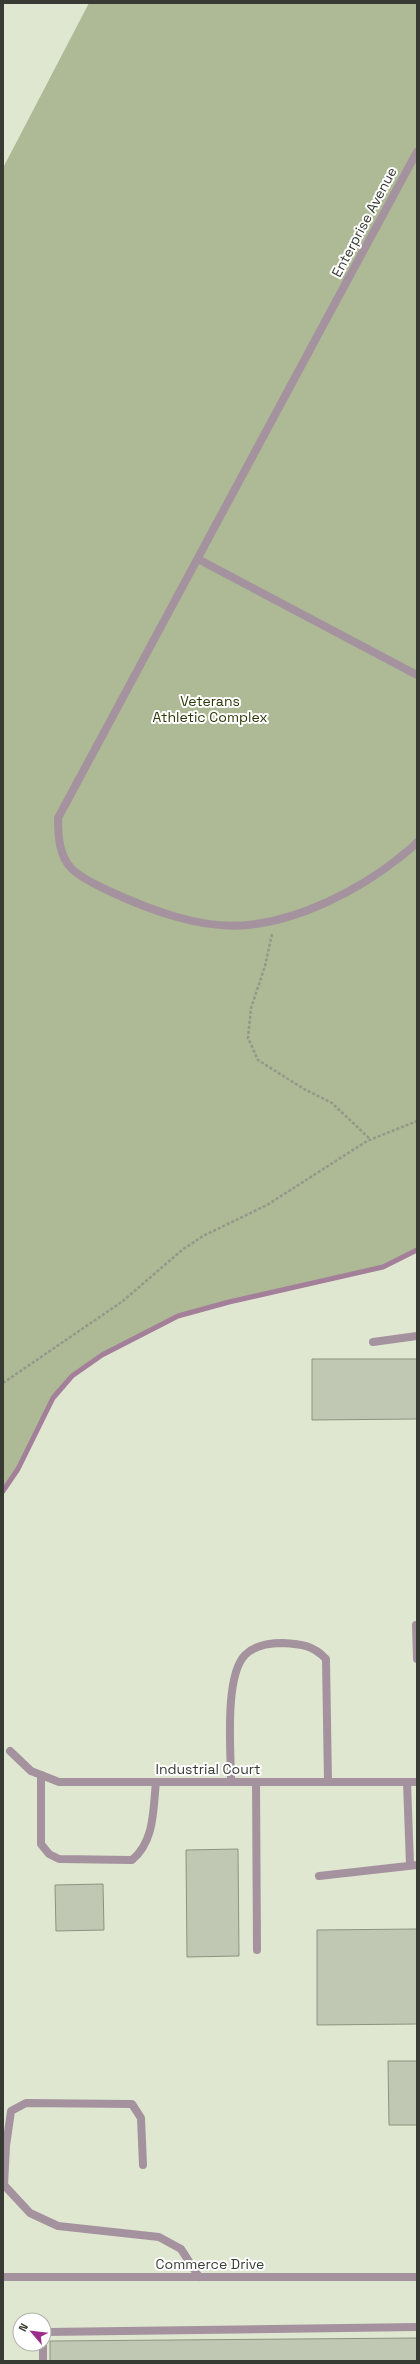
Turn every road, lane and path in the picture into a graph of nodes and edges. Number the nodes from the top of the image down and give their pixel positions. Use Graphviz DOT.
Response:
graph roads {
  1 [pos="417,152"];
  2 [pos="198,559"];
  3 [pos="417,675"];
  4 [pos="417,842"];
  5 [pos="274,920"];
  6 [pos="417,1121"];
  7 [pos="370,1140"];
  8 [pos="417,1336"];
  9 [pos="373,1342"];
  10 [pos="3,1383"];
  11 [pos="416,1624"];
  12 [pos="417,1659"];
  13 [pos="10,1751"];
  14 [pos="41,1775"];
  15 [pos="156,1782"];
  16 [pos="231,1782"];
  17 [pos="256,1782"];
  18 [pos="328,1782"];
  19 [pos="406,1782"];
  20 [pos="417,1782"];
  21 [pos="413,1865"];
  22 [pos="319,1876"];
  23 [pos="258,1950"];
  24 [pos="142,2165"];
  25 [pos="199,2277"];
  26 [pos="417,2277"];
  27 [pos="3,2278"];
  28 [pos="417,2327"];
  29 [pos="52,2332"];
  1 -- 2 [label="street, Enterprise Avenue"];
  2 -- 3 [label="street"];
  2 -- 5 [label="street, Enterprise Avenue"];
  4 -- 5 [label="street, Enterprise Avenue"];
  5 -- 7 [label="path"];
  6 -- 7 [label="path"];
  7 -- 10 [label="path"];
  8 -- 9 [label="street"];
  11 -- 12 [label="street"];
  13 -- 14 [label="street, Industrial Court"];
  14 -- 15 [label="street, Industrial Court"];
  14 -- 15 [label="street"];
  15 -- 16 [label="street, Industrial Court"];
  16 -- 17 [label="street, Industrial Court"];
  16 -- 18 [label="street"];
  17 -- 18 [label="street, Industrial Court"];
  17 -- 23 [label="street"];
  18 -- 19 [label="street, Industrial Court"];
  19 -- 20 [label="street, Industrial Court"];
  19 -- 21 [label="street"];
  21 -- 22 [label="street"];
  24 -- 25 [label="street"];
  25 -- 26 [label="street, Commerce Drive"];
  25 -- 27 [label="street, Commerce Drive"];
  28 -- 29 [label="street"];
}
